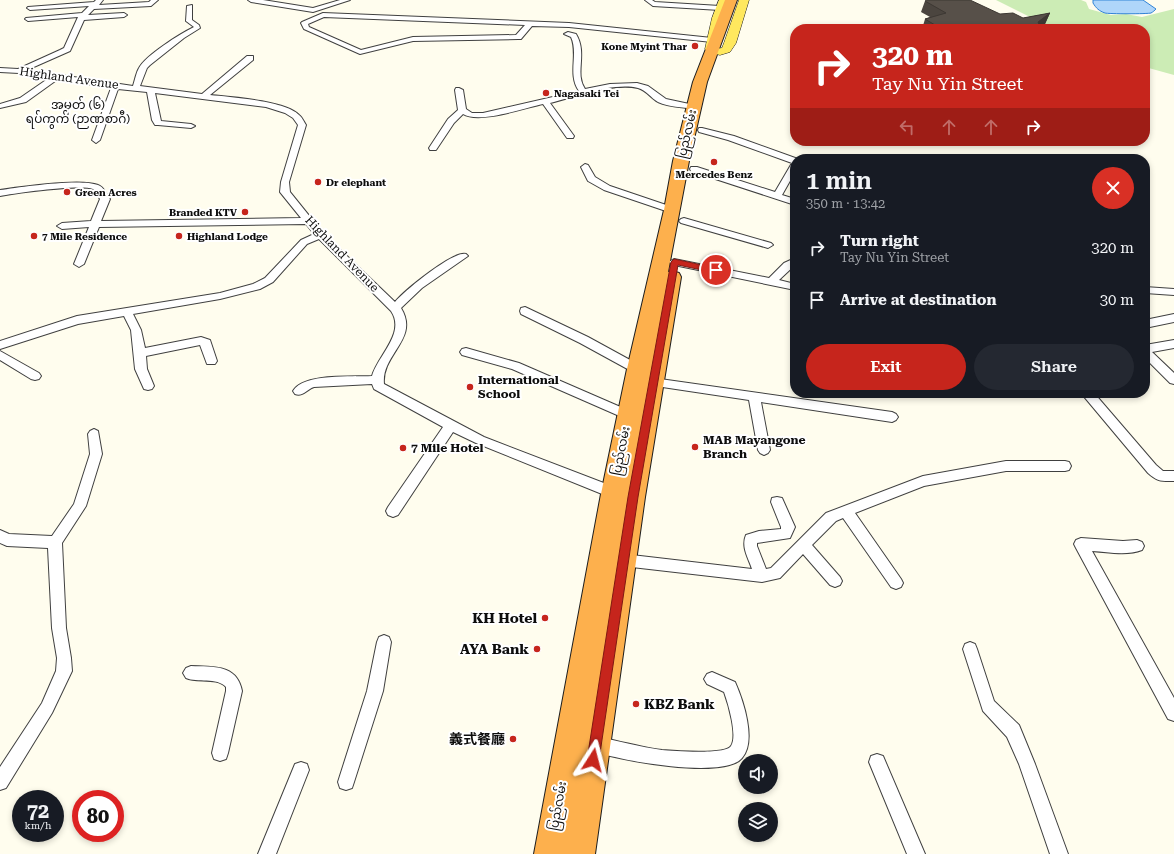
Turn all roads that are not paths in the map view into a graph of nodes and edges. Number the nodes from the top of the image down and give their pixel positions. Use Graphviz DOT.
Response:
graph roads {
  1 [pos="155,0"];
  2 [pos="251,0"];
  3 [pos="347,0"];
  4 [pos="648,0"];
  5 [pos="730,0"];
  6 [pos="737,0"];
  7 [pos="744,0"];
  8 [pos="686,3"];
  9 [pos="96,4"];
  10 [pos="722,4"];
  11 [pos="190,6"];
  12 [pos="30,8"];
  13 [pos="124,15"];
  14 [pos="82,17"];
  15 [pos="28,19"];
  16 [pos="531,23"];
  17 [pos="568,34"];
  18 [pos="715,49"];
  19 [pos="250,58"];
  20 [pos="0,70"];
  21 [pos="19,71"];
  22 [pos="56,77"];
  23 [pos="115,86"];
  24 [pos="136,88"];
  25 [pos="151,90"];
  26 [pos="459,90"];
  27 [pos="583,92"];
  28 [pos="204,96"];
  29 [pos="545,101"];
  30 [pos="0,106"];
  31 [pos="694,107"];
  32 [pos="462,110"];
  33 [pos="191,126"];
  34 [pos="702,130"];
  35 [pos="570,136"];
  36 [pos="96,140"];
  37 [pos="433,148"];
  38 [pos="790,161"];
  39 [pos="585,167"];
  40 [pos="694,169"];
  41 [pos="790,172"];
  42 [pos="0,193"];
  43 [pos="777,196"];
  44 [pos="790,200"];
  45 [pos="678,216"];
  46 [pos="308,221"];
  47 [pos="95,224"];
  48 [pos="62,226"];
  49 [pos="320,235"];
  50 [pos="768,245"];
  51 [pos="462,256"];
  52 [pos="674,262"];
  53 [pos="79,264"];
  54 [pos="790,264"];
  55 [pos="772,282"];
  56 [pos="790,286"];
  57 [pos="1150,290"];
  58 [pos="1174,292"];
  59 [pos="395,308"];
  60 [pos="127,312"];
  61 [pos="525,312"];
  62 [pos="1174,318"];
  63 [pos="1150,323"];
  64 [pos="1174,344"];
  65 [pos="0,345"];
  66 [pos="1150,349"];
  67 [pos="466,352"];
  68 [pos="140,353"];
  69 [pos="0,355"];
  70 [pos="1150,355"];
  71 [pos="211,361"];
  72 [pos="637,369"];
  73 [pos="34,376"];
  74 [pos="376,380"];
  75 [pos="1174,380"];
  76 [pos="653,382"];
  77 [pos="148,386"];
  78 [pos="299,391"];
  79 [pos="754,397"];
  80 [pos="1091,398"];
  81 [pos="628,415"];
  82 [pos="892,417"];
  83 [pos="450,426"];
  84 [pos="94,434"];
  85 [pos="764,450"];
  86 [pos="1065,466"];
  87 [pos="1174,476"];
  88 [pos="623,495"];
  89 [pos="777,502"];
  90 [pos="393,511"];
  91 [pos="846,511"];
  92 [pos="0,536"];
  93 [pos="55,542"];
  94 [pos="804,545"];
  95 [pos="1137,546"];
  96 [pos="623,560"];
  97 [pos="762,576"];
  98 [pos="835,581"];
  99 [pos="896,583"];
  100 [pos="384,642"];
  101 [pos="970,649"];
  102 [pos="191,673"];
  103 [pos="712,679"];
  104 [pos="1174,714"];
  105 [pos="596,744"];
  106 [pos="220,753"];
  107 [pos="877,762"];
  108 [pos="301,770"];
  109 [pos="0,782"];
  110 [pos="346,782"];
  111 [pos="267,854"];
  112 [pos="550,854"];
  113 [pos="579,854"];
  114 [pos="916,854"];
  115 [pos="1059,854"];
  1 -- 9 [label="street"];
  2 -- 3 [label="street"];
  4 -- 8 [label="street"];
  5 -- 18 [label="highway, ပြည်လမ်း"];
  6 -- 18 [label="highway, ပြည်လမ်း"];
  7 -- 18 [label="main road, ပြည်လမ်း"];
  8 -- 10 [label="street"];
  9 -- 12 [label="street"];
  9 -- 14 [label="street"];
  10 -- 18 [label="main road, ပြည်လမ်း"];
  11 -- 24 [label="street"];
  13 -- 14 [label="street"];
  14 -- 15 [label="street"];
  14 -- 21 [label="street"];
  16 -- 16 [label="street"];
  16 -- 18 [label="street"];
  17 -- 27 [label="street"];
  18 -- 31 [label="highway, ပြည်လမ်း"];
  18 -- 34 [label="highway, ပြည်လမ်း"];
  19 -- 28 [label="street"];
  20 -- 21 [label="street, Highland Avenue"];
  21 -- 22 [label="street, Highland Avenue"];
  22 -- 23 [label="street, Highland Avenue"];
  22 -- 30 [label="street"];
  23 -- 24 [label="street, Highland Avenue"];
  23 -- 36 [label="street"];
  24 -- 25 [label="street, Highland Avenue"];
  25 -- 28 [label="street, Highland Avenue"];
  25 -- 33 [label="street"];
  26 -- 32 [label="street"];
  27 -- 29 [label="street"];
  27 -- 31 [label="street"];
  28 -- 46 [label="street, Highland Avenue"];
  29 -- 32 [label="street"];
  29 -- 35 [label="street"];
  31 -- 45 [label="highway, ပြည်လမ်း"];
  32 -- 37 [label="street"];
  34 -- 38 [label="street"];
  34 -- 40 [label="highway, ပြည်လမ်း"];
  39 -- 45 [label="street"];
  40 -- 43 [label="street"];
  40 -- 45 [label="highway, ပြည်လမ်း"];
  41 -- 43 [label="street"];
  42 -- 47 [label="street"];
  43 -- 44 [label="street"];
  45 -- 50 [label="street"];
  45 -- 52 [label="highway, ပြည်လမ်း"];
  45 -- 72 [label="highway, ပြည်လမ်း"];
  46 -- 47 [label="street"];
  46 -- 49 [label="street, Highland Avenue"];
  47 -- 48 [label="street"];
  47 -- 53 [label="street"];
  49 -- 59 [label="street, Highland Avenue"];
  49 -- 60 [label="street"];
  51 -- 59 [label="street"];
  52 -- 55 [label="street"];
  52 -- 76 [label="highway, ပြည်လမ်း"];
  54 -- 55 [label="street"];
  55 -- 56 [label="street"];
  57 -- 58 [label="street"];
  59 -- 74 [label="street, Highland Avenue"];
  60 -- 65 [label="street"];
  60 -- 68 [label="street"];
  61 -- 72 [label="street"];
  62 -- 63 [label="street"];
  64 -- 66 [label="street"];
  67 -- 81 [label="street"];
  68 -- 71 [label="street"];
  68 -- 77 [label="street"];
  69 -- 73 [label="street"];
  70 -- 75 [label="street"];
  72 -- 81 [label="highway, ပြည်လမ်း"];
  74 -- 78 [label="street"];
  74 -- 83 [label="street"];
  76 -- 79 [label="street"];
  76 -- 88 [label="highway, ပြည်လမ်း"];
  79 -- 82 [label="street"];
  79 -- 85 [label="street"];
  80 -- 87 [label="street"];
  81 -- 88 [label="highway, ပြည်လမ်း"];
  83 -- 88 [label="street"];
  83 -- 90 [label="street"];
  84 -- 93 [label="street"];
  86 -- 91 [label="street"];
  88 -- 96 [label="highway, ပြည်လမ်း"];
  88 -- 112 [label="highway, ပြည်လမ်း"];
  89 -- 97 [label="street"];
  91 -- 94 [label="street"];
  91 -- 99 [label="street"];
  92 -- 93 [label="street"];
  93 -- 109 [label="street"];
  94 -- 97 [label="street"];
  94 -- 98 [label="street"];
  95 -- 104 [label="street"];
  96 -- 97 [label="street"];
  96 -- 105 [label="highway, ပြည်လမ်း"];
  100 -- 110 [label="street"];
  101 -- 115 [label="street"];
  102 -- 106 [label="street"];
  103 -- 105 [label="street"];
  105 -- 113 [label="highway, ပြည်လမ်း"];
  107 -- 114 [label="street"];
  108 -- 111 [label="street"];
}
